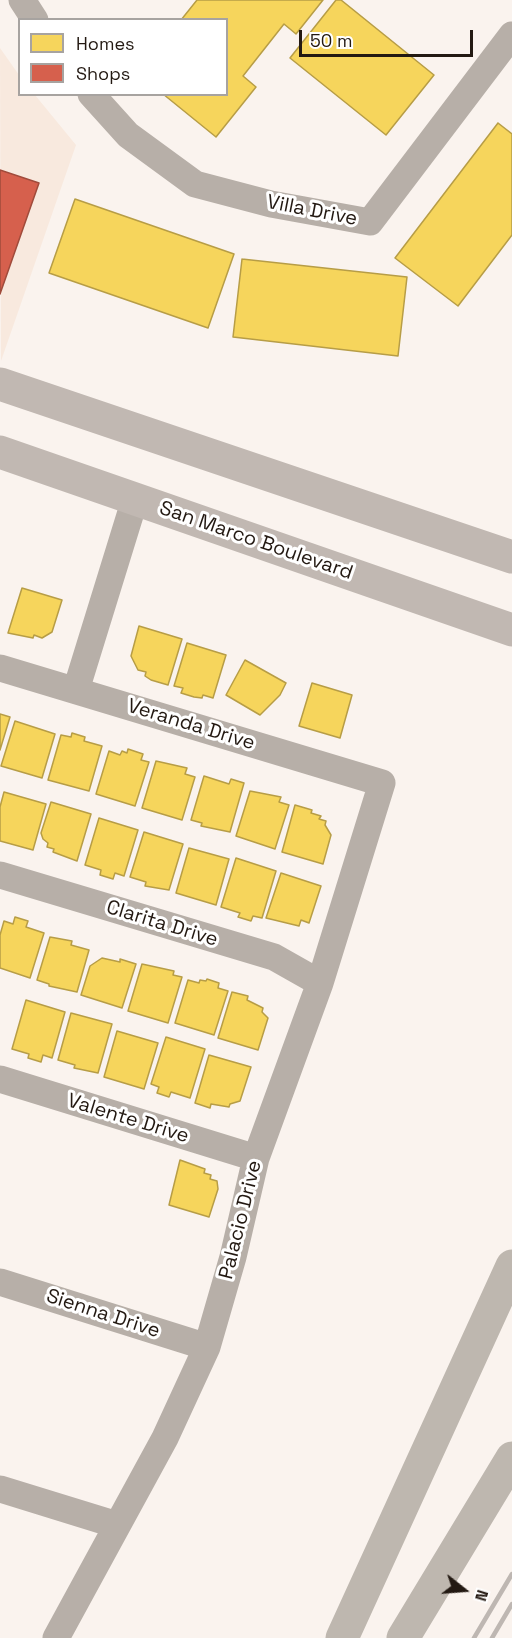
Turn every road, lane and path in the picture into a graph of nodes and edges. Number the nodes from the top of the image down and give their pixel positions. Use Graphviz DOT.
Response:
graph roads {
  1 [pos="22,0"];
  2 [pos="34,18"];
  3 [pos="512,35"];
  4 [pos="93,96"];
  5 [pos="0,384"];
  6 [pos="0,452"];
  7 [pos="135,499"];
  8 [pos="512,556"];
  9 [pos="512,630"];
  10 [pos="0,668"];
  11 [pos="76,690"];
  12 [pos="382,783"];
  13 [pos="0,875"];
  14 [pos="320,983"];
  15 [pos="0,1079"];
  16 [pos="256,1158"];
  17 [pos="512,1266"];
  18 [pos="0,1282"];
  19 [pos="207,1347"];
  20 [pos="512,1458"];
  21 [pos="0,1489"];
  22 [pos="117,1525"];
  23 [pos="56,1638"];
  24 [pos="342,1638"];
  25 [pos="403,1638"];
  1 -- 2 [label="street"];
  3 -- 4 [label="street, Villa Drive"];
  5 -- 8 [label="main road"];
  6 -- 7 [label="main road, San Marco Boulevard"];
  7 -- 9 [label="main road, San Marco Boulevard"];
  7 -- 11 [label="street"];
  10 -- 11 [label="street, Veranda Drive"];
  11 -- 12 [label="street, Veranda Drive"];
  12 -- 14 [label="street, Palacio Drive"];
  13 -- 14 [label="street, Clarita Drive"];
  14 -- 16 [label="street, Palacio Drive"];
  15 -- 16 [label="street, Valente Drive"];
  16 -- 19 [label="street, Palacio Drive"];
  17 -- 24 [label="highway"];
  18 -- 19 [label="street, Sienna Drive"];
  19 -- 22 [label="street, Palacio Drive"];
  20 -- 25 [label="highway"];
  21 -- 22 [label="street"];
  22 -- 23 [label="street, Palacio Drive"];
}
